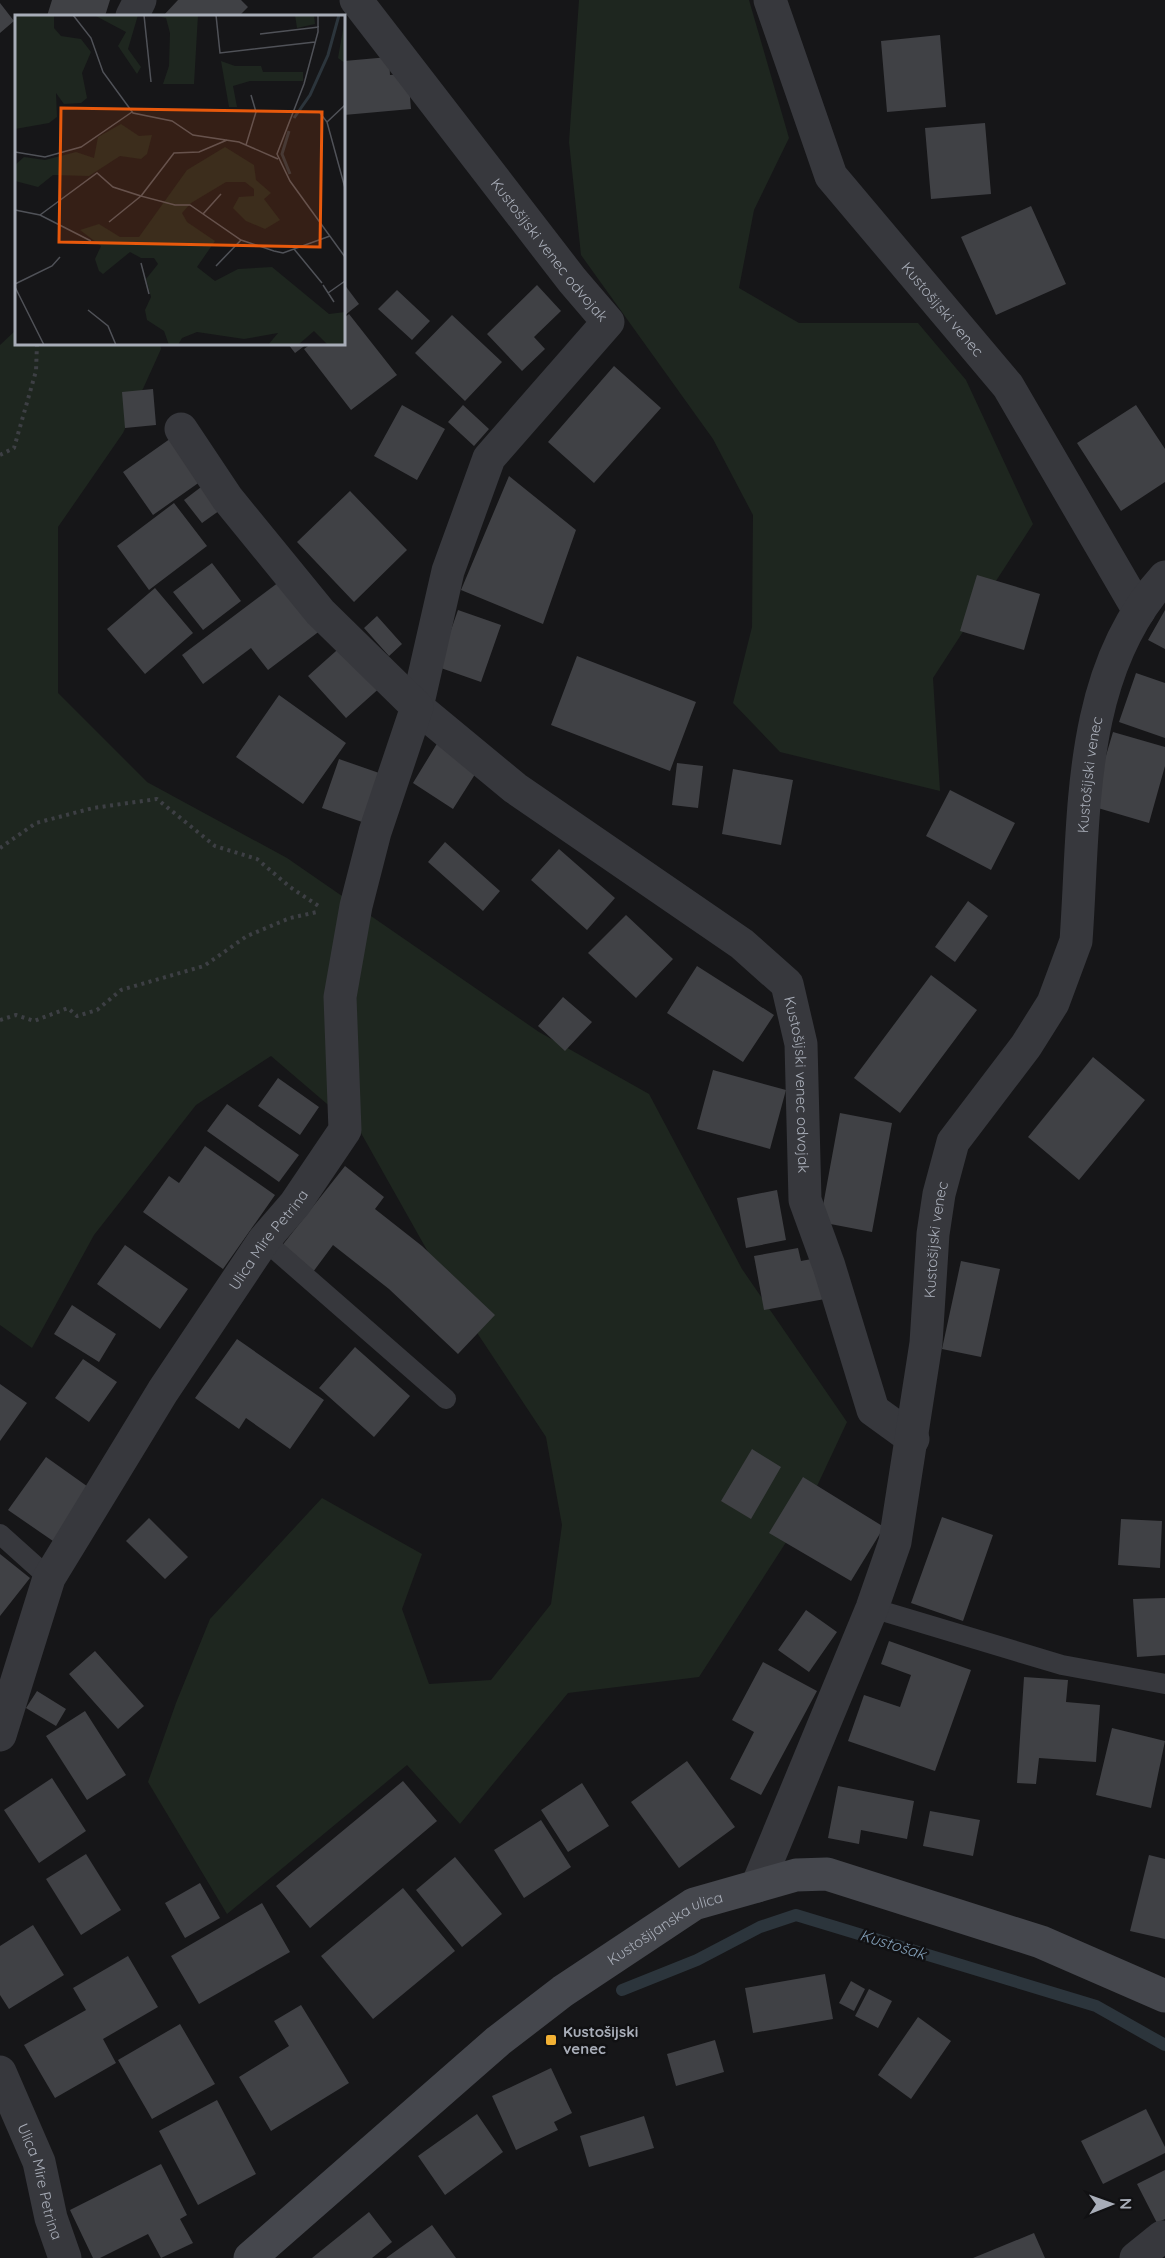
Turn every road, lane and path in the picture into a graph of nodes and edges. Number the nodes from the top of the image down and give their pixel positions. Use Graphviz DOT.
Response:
graph roads {
  1 [pos="140,0"];
  2 [pos="356,0"];
  3 [pos="770,0"];
  4 [pos="132,15"];
  5 [pos="37,345"];
  6 [pos="181,429"];
  7 [pos="0,454"];
  8 [pos="1165,577"];
  9 [pos="1138,611"];
  10 [pos="417,706"];
  11 [pos="0,848"];
  12 [pos="0,1020"];
  13 [pos="264,1240"];
  14 [pos="446,1399"];
  15 [pos="913,1438"];
  16 [pos="0,1534"];
  17 [pos="49,1578"];
  18 [pos="872,1608"];
  19 [pos="1165,1684"];
  20 [pos="0,1735"];
  21 [pos="757,1886"];
  22 [pos="1165,1996"];
  23 [pos="0,2072"];
  24 [pos="1162,2238"];
  25 [pos="66,2258"];
  26 [pos="249,2258"];
  27 [pos="1136,2258"];
  1 -- 4 [label="street"];
  2 -- 10 [label="street, Kustošijski venec odvojak"];
  3 -- 9 [label="street, Kustošijski venec"];
  5 -- 7 [label="path"];
  6 -- 10 [label="street, Kustošijski venec odvojak"];
  8 -- 9 [label="street, Kustošijski venec"];
  9 -- 15 [label="street, Kustošijski venec"];
  10 -- 13 [label="street, Ulica Mire Petrina"];
  10 -- 15 [label="street, Kustošijski venec odvojak"];
  11 -- 12 [label="path"];
  13 -- 14 [label="lane"];
  13 -- 17 [label="street, Ulica Mire Petrina"];
  15 -- 18 [label="street, Kustošijski venec"];
  16 -- 17 [label="lane"];
  17 -- 20 [label="street, Ulica Mire Petrina"];
  18 -- 19 [label="lane"];
  18 -- 21 [label="street, Kustošijski venec"];
  21 -- 22 [label="street, Kustošijanska ulica"];
  21 -- 26 [label="street, Kustošijanska ulica"];
  23 -- 25 [label="street, Ulica Mire Petrina"];
  24 -- 27 [label="street"];
}
